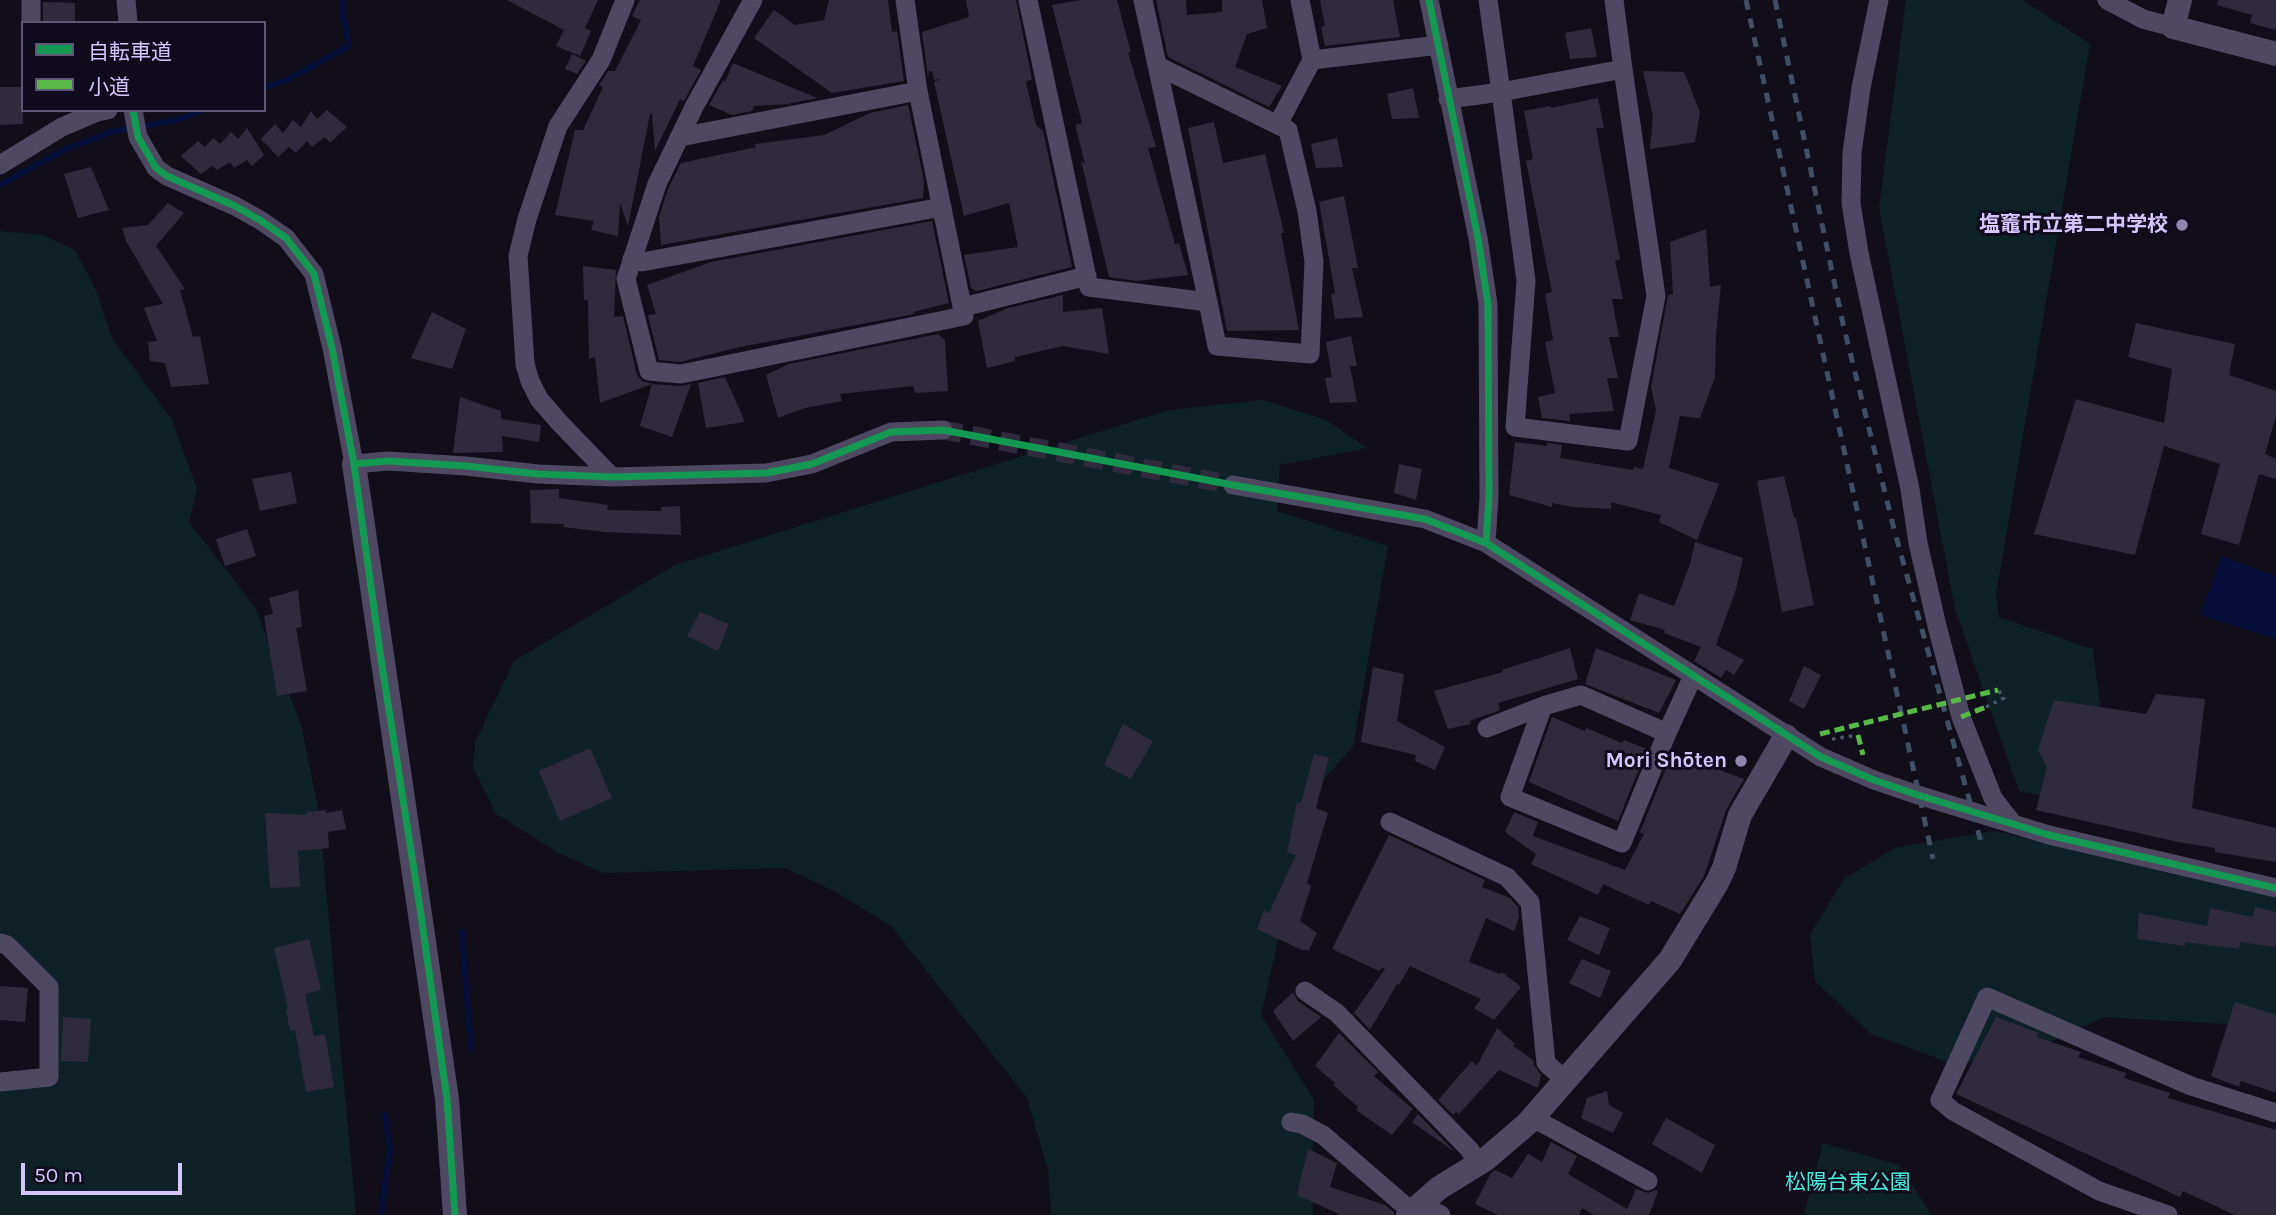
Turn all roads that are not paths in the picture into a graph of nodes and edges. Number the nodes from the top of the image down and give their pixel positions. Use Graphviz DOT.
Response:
graph roads {
  1 [pos="31,0"];
  2 [pos="126,0"];
  3 [pos="625,0"];
  4 [pos="905,0"];
  5 [pos="1028,0"];
  6 [pos="1143,0"];
  7 [pos="1300,0"];
  8 [pos="1429,0"];
  9 [pos="1488,0"];
  10 [pos="1614,0"];
  11 [pos="1879,0"];
  12 [pos="2107,0"];
  13 [pos="2180,0"];
  14 [pos="756,1"];
  15 [pos="31,21"];
  16 [pos="128,21"];
  17 [pos="2173,27"];
  18 [pos="1439,45"];
  19 [pos="2276,54"];
  20 [pos="1312,60"];
  21 [pos="1158,66"];
  22 [pos="1623,69"];
  23 [pos="918,91"];
  24 [pos="1501,92"];
  25 [pos="1448,99"];
  26 [pos="97,112"];
  27 [pos="133,114"];
  28 [pos="1278,124"];
  29 [pos="680,137"];
  30 [pos="0,164"];
  31 [pos="942,207"];
  32 [pos="632,259"];
  33 [pos="1087,276"];
  34 [pos="1208,302"];
  35 [pos="963,307"];
  36 [pos="943,430"];
  37 [pos="354,464"];
  38 [pos="612,477"];
  39 [pos="1233,485"];
  40 [pos="1486,543"];
  41 [pos="1693,676"];
  42 [pos="1543,706"];
  43 [pos="1488,728"];
  44 [pos="1667,733"];
  45 [pos="1786,736"];
  46 [pos="1390,822"];
  47 [pos="2012,824"];
  48 [pos="2276,888"];
  49 [pos="0,943"];
  50 [pos="1305,991"];
  51 [pos="1565,1080"];
  52 [pos="0,1082"];
  53 [pos="2276,1113"];
  54 [pos="1534,1115"];
  55 [pos="1291,1122"];
  56 [pos="1479,1164"];
  57 [pos="1648,1181"];
  58 [pos="1421,1210"];
  59 [pos="455,1215"];
  60 [pos="2168,1215"];
  1 -- 15 [label="street"];
  2 -- 16 [label="street"];
  3 -- 38 [label="street"];
  4 -- 23 [label="street"];
  5 -- 33 [label="street"];
  6 -- 21 [label="street"];
  7 -- 20 [label="street"];
  8 -- 18 [label="street"];
  9 -- 24 [label="street"];
  10 -- 22 [label="street"];
  11 -- 47 [label="street"];
  12 -- 17 [label="street"];
  13 -- 17 [label="street"];
  14 -- 29 [label="street"];
  17 -- 19 [label="street"];
  18 -- 20 [label="street"];
  18 -- 25 [label="street"];
  20 -- 28 [label="street"];
  21 -- 28 [label="street"];
  21 -- 34 [label="street"];
  22 -- 24 [label="street"];
  22 -- 24 [label="street"];
  23 -- 29 [label="street"];
  23 -- 31 [label="street"];
  24 -- 25 [label="street"];
  25 -- 40 [label="street"];
  26 -- 30 [label="street"];
  27 -- 37 [label="street"];
  28 -- 34 [label="street"];
  29 -- 32 [label="street"];
  31 -- 32 [label="street"];
  31 -- 35 [label="street"];
  32 -- 35 [label="street"];
  33 -- 34 [label="street"];
  33 -- 35 [label="street"];
  36 -- 38 [label="street"];
  37 -- 38 [label="street"];
  37 -- 59 [label="street"];
  39 -- 40 [label="street"];
  40 -- 41 [label="street"];
  41 -- 44 [label="street"];
  41 -- 45 [label="street"];
  42 -- 43 [label="street"];
  42 -- 44 [label="street"];
  42 -- 44 [label="street"];
  45 -- 47 [label="street"];
  45 -- 51 [label="street"];
  46 -- 51 [label="street"];
  47 -- 48 [label="street"];
  49 -- 52 [label="street"];
  50 -- 56 [label="street"];
  51 -- 54 [label="street"];
  53 -- 60 [label="street"];
  54 -- 56 [label="street"];
  54 -- 57 [label="street"];
  55 -- 58 [label="street"];
  56 -- 58 [label="street"];
}
